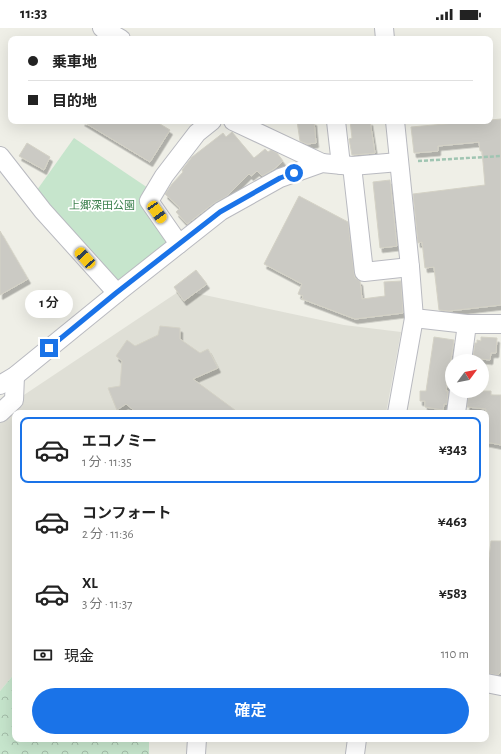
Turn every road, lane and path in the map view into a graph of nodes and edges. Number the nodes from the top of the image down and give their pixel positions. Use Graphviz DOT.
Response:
graph roads {
  1 [pos="102,28"];
  2 [pos="116,36"];
  3 [pos="208,124"];
  4 [pos="239,124"];
  5 [pos="337,124"];
  6 [pos="394,124"];
  7 [pos="0,156"];
  8 [pos="501,156"];
  9 [pos="399,162"];
  10 [pos="322,163"];
  11 [pos="346,166"];
  12 [pos="179,244"];
  13 [pos="410,267"];
  14 [pos="116,293"];
  15 [pos="414,318"];
  16 [pos="467,324"];
  17 [pos="501,324"];
  18 [pos="463,354"];
  19 [pos="15,376"];
  20 [pos="0,385"];
  21 [pos="458,398"];
  22 [pos="398,410"];
  23 [pos="456,410"];
  24 [pos="0,413"];
  25 [pos="489,684"];
  26 [pos="501,686"];
  27 [pos="197,742"];
  28 [pos="357,742"];
  29 [pos="196,754"];
  30 [pos="355,754"];
  1 -- 2 [label="street"];
  3 -- 12 [label="street"];
  4 -- 10 [label="street"];
  5 -- 11 [label="street"];
  6 -- 9 [label="street"];
  7 -- 14 [label="street"];
  8 -- 9 [label="path"];
  9 -- 11 [label="street"];
  9 -- 13 [label="street"];
  10 -- 11 [label="street"];
  10 -- 12 [label="street"];
  11 -- 13 [label="street"];
  12 -- 14 [label="street"];
  13 -- 15 [label="street"];
  14 -- 19 [label="street"];
  15 -- 16 [label="street"];
  15 -- 22 [label="street"];
  16 -- 17 [label="street"];
  16 -- 18 [label="street"];
  19 -- 20 [label="street"];
  19 -- 24 [label="street"];
  21 -- 23 [label="street"];
  25 -- 26 [label="street"];
  27 -- 29 [label="street"];
  28 -- 30 [label="street"];
}
